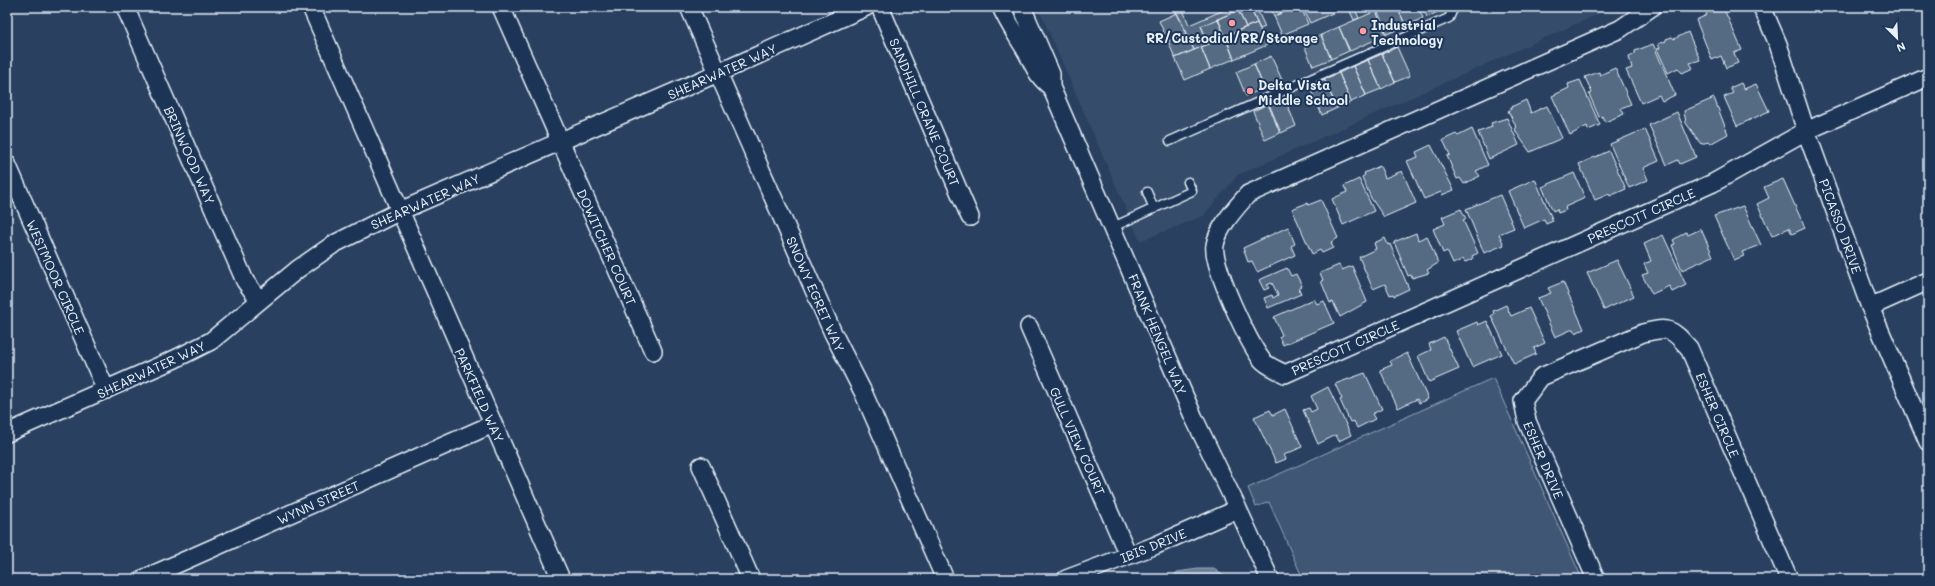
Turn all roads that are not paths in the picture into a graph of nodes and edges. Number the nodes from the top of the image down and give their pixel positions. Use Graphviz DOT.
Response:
graph roads {
  1 [pos="125,7"];
  2 [pos="310,7"];
  3 [pos="501,7"];
  4 [pos="689,7"];
  5 [pos="866,7"];
  6 [pos="880,7"];
  7 [pos="1001,7"];
  8 [pos="1022,7"];
  9 [pos="1454,7"];
  10 [pos="1652,7"];
  11 [pos="1762,7"];
  12 [pos="718,73"];
  13 [pos="1928,77"];
  14 [pos="1051,87"];
  15 [pos="1806,131"];
  16 [pos="1170,141"];
  17 [pos="560,142"];
  18 [pos="7,164"];
  19 [pos="1188,182"];
  20 [pos="1147,192"];
  21 [pos="1154,209"];
  22 [pos="400,211"];
  23 [pos="970,217"];
  24 [pos="1113,227"];
  25 [pos="1928,281"];
  26 [pos="259,300"];
  27 [pos="1870,307"];
  28 [pos="1029,327"];
  29 [pos="653,351"];
  30 [pos="1596,353"];
  31 [pos="106,390"];
  32 [pos="493,424"];
  33 [pos="7,433"];
  34 [pos="1928,442"];
  35 [pos="701,466"];
  36 [pos="1238,509"];
  37 [pos="1128,555"];
  38 [pos="143,579"];
  39 [pos="561,579"];
  40 [pos="751,579"];
  41 [pos="945,579"];
  42 [pos="1066,579"];
  43 [pos="1270,579"];
  44 [pos="1596,579"];
  45 [pos="1789,579"];
  1 -- 26 [label="street, BRINWOOD WAY"];
  2 -- 22 [label="street"];
  3 -- 17 [label="street, DOWITCHER COURT"];
  4 -- 12 [label="street, SNOWY EGRET WAY"];
  5 -- 12 [label="street, SHEARWATER WAY"];
  6 -- 23 [label="street, SANDHILL CRANE COURT"];
  7 -- 14 [label="street, FRANK HENGEL WAY"];
  8 -- 14 [label="street, FRANK HENGEL WAY"];
  9 -- 16 [label="lane"];
  10 -- 15 [label="street, PRESCOTT CIRCLE"];
  11 -- 15 [label="street, PICASSO DRIVE"];
  12 -- 17 [label="street, SHEARWATER WAY"];
  12 -- 41 [label="street, SNOWY EGRET WAY"];
  13 -- 15 [label="street"];
  14 -- 24 [label="street, FRANK HENGEL WAY"];
  15 -- 27 [label="street, PICASSO DRIVE"];
  17 -- 22 [label="street, SHEARWATER WAY"];
  17 -- 29 [label="street, DOWITCHER COURT"];
  18 -- 31 [label="street, WESTMOOR CIRCLE"];
  19 -- 21 [label="lane"];
  20 -- 21 [label="lane"];
  21 -- 24 [label="lane"];
  22 -- 26 [label="street, SHEARWATER WAY"];
  22 -- 32 [label="street, PARKFIELD WAY"];
  24 -- 36 [label="street, FRANK HENGEL WAY"];
  25 -- 27 [label="street"];
  26 -- 31 [label="street, SHEARWATER WAY"];
  27 -- 34 [label="street, PICASSO DRIVE"];
  28 -- 37 [label="street, GULL VIEW COURT"];
  30 -- 44 [label="street, ESHER DRIVE"];
  30 -- 45 [label="street, ESHER CIRCLE"];
  31 -- 33 [label="street, SHEARWATER WAY"];
  32 -- 38 [label="street, WYNN STREET"];
  32 -- 39 [label="street, PARKFIELD WAY"];
  35 -- 40 [label="street"];
  36 -- 37 [label="street, IBIS DRIVE"];
  36 -- 43 [label="street, FRANK HENGEL WAY"];
  37 -- 42 [label="street, IBIS DRIVE"];
}
